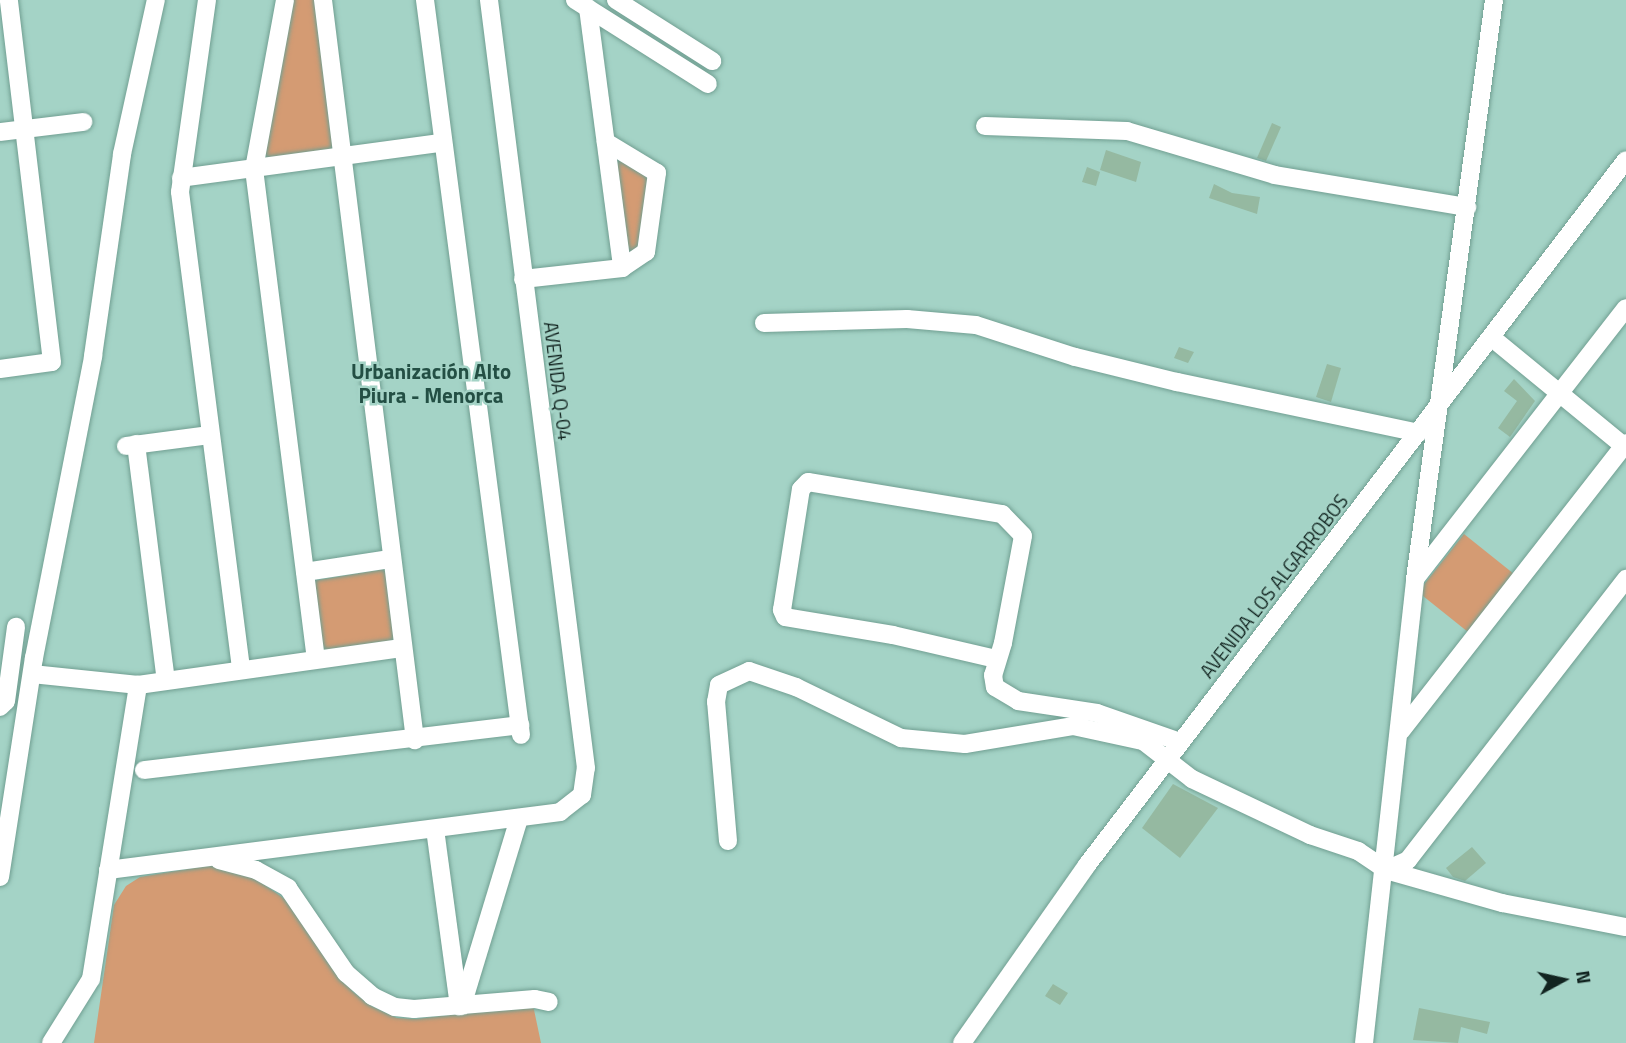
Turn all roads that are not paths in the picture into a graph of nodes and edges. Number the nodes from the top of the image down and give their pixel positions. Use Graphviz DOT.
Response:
graph roads {
  1 [pos="9,0"];
  2 [pos="156,0"];
  3 [pos="207,0"];
  4 [pos="285,0"];
  5 [pos="323,0"];
  6 [pos="425,0"];
  7 [pos="489,0"];
  8 [pos="616,0"];
  9 [pos="1494,0"];
  10 [pos="582,4"];
  11 [pos="712,61"];
  12 [pos="708,84"];
  13 [pos="83,122"];
  14 [pos="985,126"];
  15 [pos="25,129"];
  16 [pos="0,132"];
  17 [pos="606,142"];
  18 [pos="441,143"];
  19 [pos="341,157"];
  20 [pos="1626,160"];
  21 [pos="254,169"];
  22 [pos="181,177"];
  23 [pos="1466,207"];
  24 [pos="622,268"];
  25 [pos="523,279"];
  26 [pos="1626,308"];
  27 [pos="764,323"];
  28 [pos="1491,337"];
  29 [pos="0,369"];
  30 [pos="1561,392"];
  31 [pos="1440,403"];
  32 [pos="1419,433"];
  33 [pos="210,435"];
  34 [pos="1625,446"];
  35 [pos="390,559"];
  36 [pos="305,572"];
  37 [pos="1415,579"];
  38 [pos="1626,579"];
  39 [pos="16,627"];
  40 [pos="401,648"];
  41 [pos="316,658"];
  42 [pos="996,659"];
  43 [pos="241,670"];
  44 [pos="32,674"];
  45 [pos="166,680"];
  46 [pos="138,685"];
  47 [pos="0,707"];
  48 [pos="1401,731"];
  49 [pos="415,740"];
  50 [pos="1180,742"];
  51 [pos="1167,759"];
  52 [pos="144,770"];
  53 [pos="519,818"];
  54 [pos="435,829"];
  55 [pos="729,841"];
  56 [pos="209,857"];
  57 [pos="108,870"];
  58 [pos="1386,870"];
  59 [pos="0,877"];
  60 [pos="1626,927"];
  61 [pos="549,1002"];
  62 [pos="460,1006"];
  63 [pos="51,1043"];
  64 [pos="962,1043"];
  65 [pos="1364,1043"];
  1 -- 15 [label="street"];
  2 -- 44 [label="street"];
  3 -- 22 [label="street"];
  4 -- 21 [label="street"];
  5 -- 19 [label="street"];
  6 -- 18 [label="street"];
  7 -- 25 [label="street, AVENIDA Q-04"];
  8 -- 11 [label="street"];
  9 -- 23 [label="street"];
  10 -- 12 [label="street"];
  10 -- 17 [label="street"];
  13 -- 15 [label="street"];
  14 -- 23 [label="street"];
  15 -- 16 [label="street"];
  15 -- 29 [label="street"];
  17 -- 24 [label="street"];
  17 -- 24 [label="street"];
  18 -- 19 [label="street"];
  18 -- 49 [label="street"];
  19 -- 21 [label="street"];
  19 -- 35 [label="street"];
  20 -- 28 [label="street, AVENIDA LOS ALGARROBOS"];
  21 -- 22 [label="street"];
  21 -- 36 [label="street"];
  22 -- 33 [label="street"];
  23 -- 31 [label="street"];
  24 -- 25 [label="street"];
  25 -- 53 [label="street, AVENIDA Q-04"];
  26 -- 30 [label="street"];
  27 -- 32 [label="street"];
  28 -- 30 [label="street"];
  28 -- 31 [label="street, AVENIDA LOS ALGARROBOS"];
  30 -- 34 [label="street"];
  30 -- 37 [label="street"];
  31 -- 32 [label="street, AVENIDA LOS ALGARROBOS"];
  31 -- 37 [label="street"];
  32 -- 50 [label="street, AVENIDA LOS ALGARROBOS"];
  33 -- 43 [label="street"];
  33 -- 45 [label="street"];
  34 -- 48 [label="street"];
  35 -- 36 [label="street"];
  35 -- 40 [label="street"];
  36 -- 41 [label="street"];
  37 -- 48 [label="street"];
  38 -- 58 [label="street"];
  39 -- 47 [label="street"];
  40 -- 41 [label="street"];
  40 -- 49 [label="street"];
  41 -- 43 [label="street"];
  42 -- 42 [label="street"];
  42 -- 50 [label="street"];
  43 -- 45 [label="street"];
  44 -- 46 [label="street"];
  44 -- 59 [label="street"];
  45 -- 46 [label="street"];
  46 -- 57 [label="street"];
  48 -- 58 [label="street"];
  49 -- 52 [label="street"];
  50 -- 51 [label="street, AVENIDA LOS ALGARROBOS"];
  51 -- 55 [label="street"];
  51 -- 58 [label="street"];
  51 -- 64 [label="street, AVENIDA LOS ALGARROBOS"];
  53 -- 54 [label="street"];
  53 -- 62 [label="street"];
  54 -- 56 [label="street"];
  54 -- 62 [label="street"];
  56 -- 57 [label="street"];
  56 -- 62 [label="street"];
  57 -- 63 [label="street"];
  58 -- 60 [label="street"];
  58 -- 65 [label="street"];
  61 -- 62 [label="street"];
}
